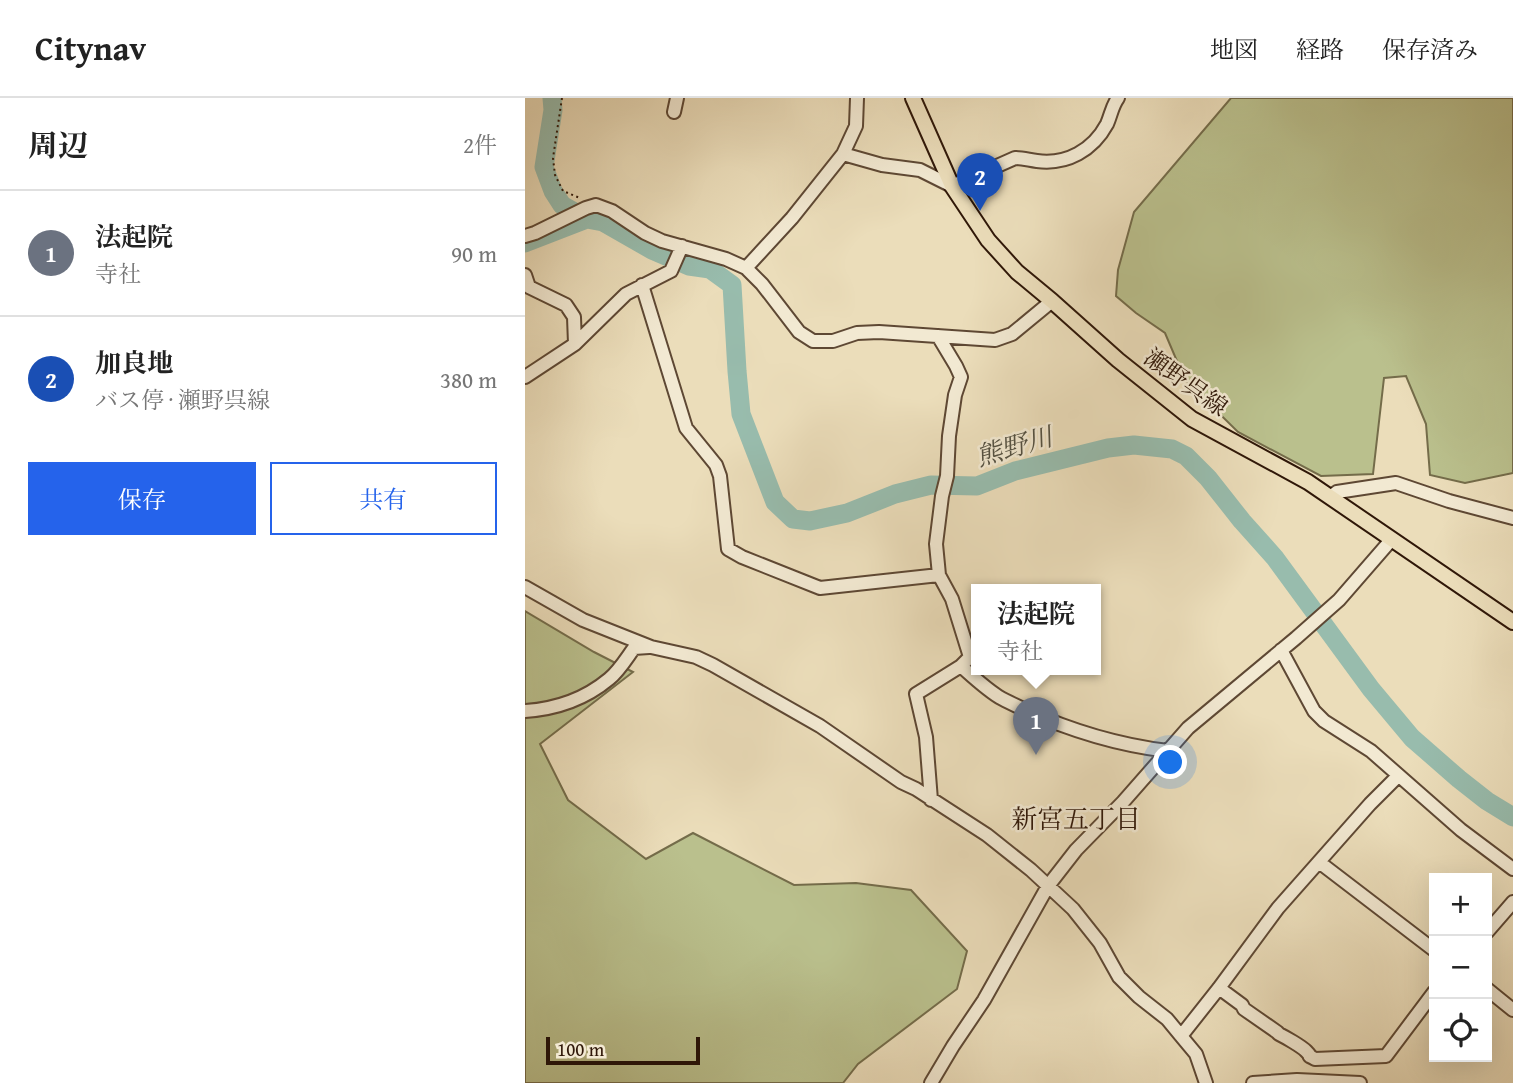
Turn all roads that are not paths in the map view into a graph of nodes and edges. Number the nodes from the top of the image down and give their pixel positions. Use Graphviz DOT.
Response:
graph roads {
  1 [pos="677,98"];
  2 [pos="857,98"];
  3 [pos="913,98"];
  4 [pos="1118,98"];
  5 [pos="674,112"];
  6 [pos="843,154"];
  7 [pos="952,186"];
  8 [pos="525,236"];
  9 [pos="680,250"];
  10 [pos="745,268"];
  11 [pos="525,275"];
  12 [pos="642,285"];
  13 [pos="1052,301"];
  14 [pos="938,336"];
  15 [pos="575,344"];
  16 [pos="525,377"];
  17 [pos="1330,497"];
  18 [pos="1513,518"];
  19 [pos="1392,539"];
  20 [pos="939,575"];
  21 [pos="525,587"];
  22 [pos="1513,622"];
  23 [pos="651,647"];
  24 [pos="1281,650"];
  25 [pos="961,666"];
  26 [pos="971,674"];
  27 [pos="972,675"];
  28 [pos="525,711"];
  29 [pos="1168,751"];
  30 [pos="1398,776"];
  31 [pos="932,800"];
  32 [pos="1319,862"];
  33 [pos="1513,869"];
  34 [pos="1048,886"];
  35 [pos="1513,902"];
  36 [pos="1492,926"];
  37 [pos="1429,946"];
  38 [pos="1219,988"];
  39 [pos="1492,993"];
  40 [pos="1429,999"];
  41 [pos="1513,1010"];
  42 [pos="1181,1035"];
  43 [pos="931,1083"];
  44 [pos="1206,1083"];
  45 [pos="1253,1083"];
  46 [pos="1360,1083"];
  1 -- 5 [label="street"];
  2 -- 6 [label="street"];
  3 -- 7 [label="main road, 瀬野呉線"];
  4 -- 7 [label="street"];
  6 -- 7 [label="street"];
  6 -- 10 [label="street"];
  7 -- 13 [label="main road, 瀬野呉線"];
  8 -- 9 [label="street"];
  9 -- 10 [label="street"];
  9 -- 12 [label="street"];
  10 -- 14 [label="street"];
  11 -- 15 [label="street"];
  12 -- 15 [label="street"];
  12 -- 20 [label="street"];
  13 -- 14 [label="street"];
  13 -- 17 [label="main road, 瀬野呉線"];
  14 -- 20 [label="street"];
  15 -- 16 [label="street"];
  17 -- 18 [label="street"];
  17 -- 19 [label="main road, 瀬野呉線"];
  19 -- 22 [label="main road, 瀬野呉線"];
  19 -- 24 [label="street"];
  20 -- 25 [label="street"];
  21 -- 23 [label="street"];
  23 -- 28 [label="street"];
  23 -- 31 [label="street"];
  24 -- 29 [label="street"];
  24 -- 30 [label="street"];
  25 -- 26 [label="street"];
  25 -- 31 [label="street"];
  27 -- 29 [label="street"];
  29 -- 34 [label="street"];
  30 -- 32 [label="street"];
  30 -- 33 [label="street"];
  31 -- 34 [label="street"];
  32 -- 37 [label="street"];
  32 -- 38 [label="street"];
  34 -- 42 [label="street"];
  34 -- 43 [label="street"];
  35 -- 36 [label="street"];
  38 -- 40 [label="street"];
  38 -- 42 [label="street"];
  39 -- 41 [label="street"];
  42 -- 44 [label="street"];
  45 -- 46 [label="street"];
}
